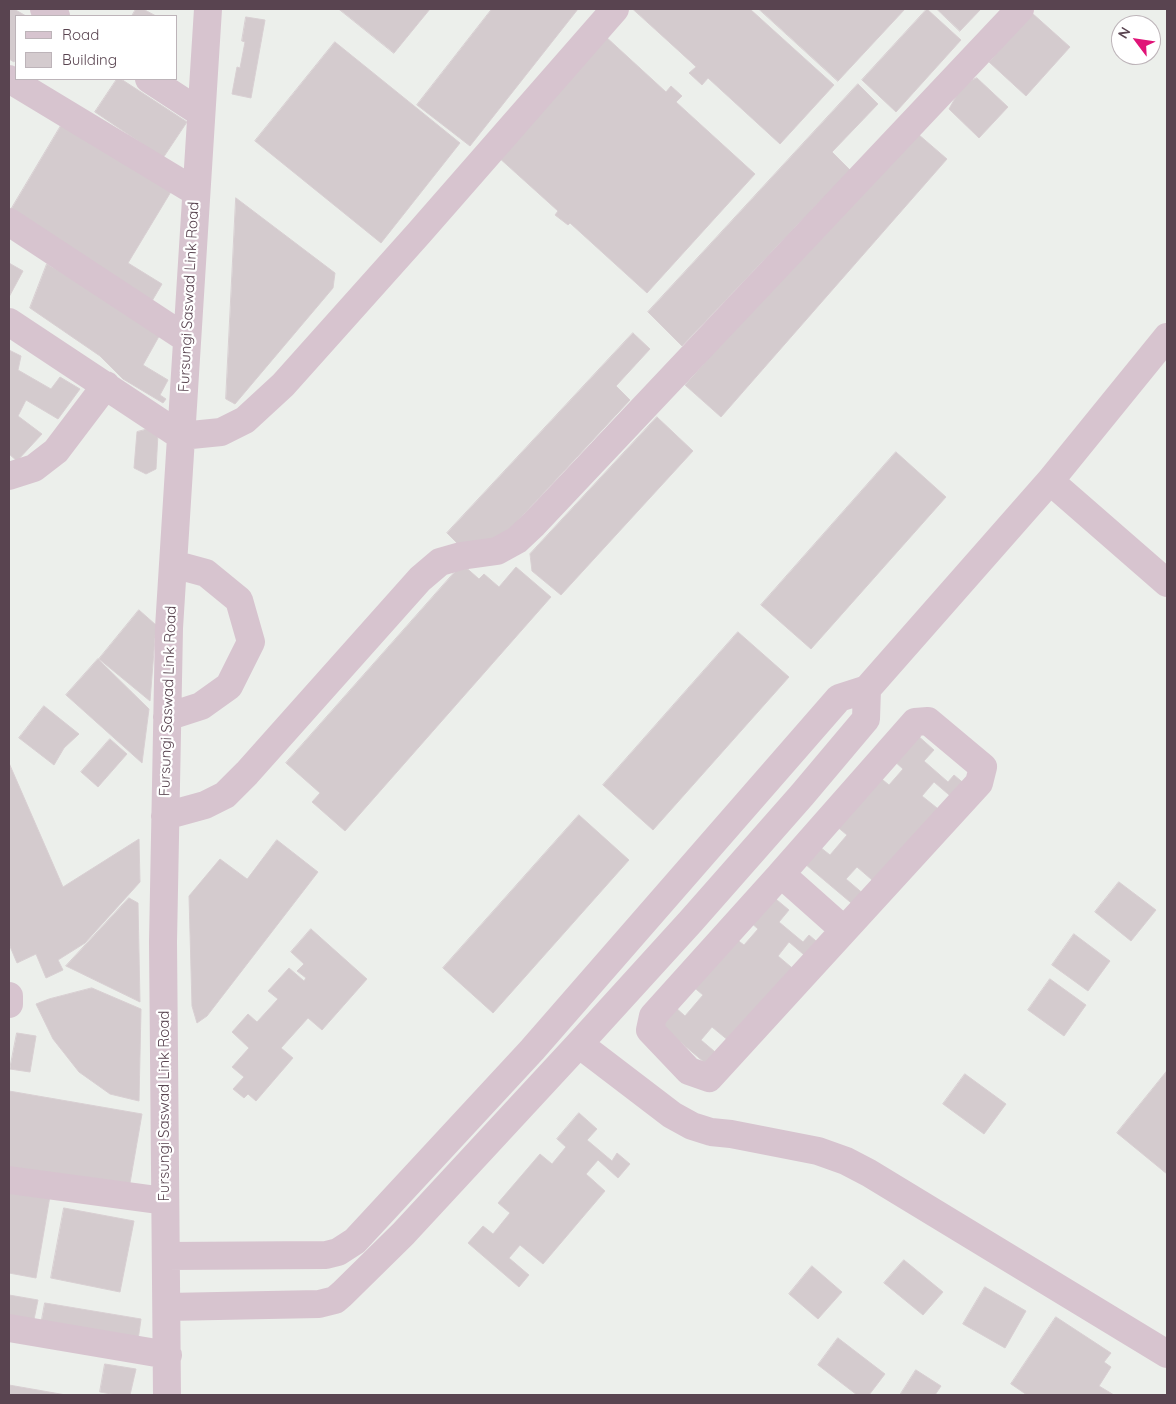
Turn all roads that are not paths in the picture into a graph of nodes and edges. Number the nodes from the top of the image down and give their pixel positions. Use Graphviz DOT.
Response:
graph roads {
  1 [pos="208,9"];
  2 [pos="615,9"];
  3 [pos="1020,9"];
  4 [pos="9,79"];
  5 [pos="151,80"];
  6 [pos="201,113"];
  7 [pos="196,192"];
  8 [pos="9,222"];
  9 [pos="9,322"];
  10 [pos="1167,337"];
  11 [pos="187,339"];
  12 [pos="106,385"];
  13 [pos="181,436"];
  14 [pos="9,476"];
  15 [pos="1050,482"];
  16 [pos="173,564"];
  17 [pos="1167,584"];
  18 [pos="867,689"];
  19 [pos="167,717"];
  20 [pos="165,816"];
  21 [pos="747,857"];
  22 [pos="778,878"];
  23 [pos="844,930"];
  24 [pos="9,996"];
  25 [pos="9,1004"];
  26 [pos="579,1044"];
  27 [pos="9,1180"];
  28 [pos="165,1202"];
  29 [pos="166,1256"];
  30 [pos="167,1307"];
  31 [pos="9,1328"];
  32 [pos="168,1354"];
  33 [pos="1167,1354"];
  34 [pos="167,1395"];
  1 -- 6 [label="street, Fursungi Saswad Link Road"];
  2 -- 13 [label="street"];
  3 -- 20 [label="street"];
  4 -- 7 [label="street"];
  5 -- 6 [label="street"];
  6 -- 7 [label="street, Fursungi Saswad Link Road"];
  7 -- 11 [label="street, Fursungi Saswad Link Road"];
  8 -- 11 [label="street"];
  9 -- 12 [label="street"];
  10 -- 15 [label="street"];
  11 -- 13 [label="street, Fursungi Saswad Link Road"];
  12 -- 13 [label="street"];
  12 -- 14 [label="street"];
  13 -- 16 [label="street, Fursungi Saswad Link Road"];
  15 -- 17 [label="street"];
  15 -- 18 [label="street"];
  16 -- 19 [label="street, Fursungi Saswad Link Road"];
  16 -- 19 [label="street"];
  18 -- 21 [label="street"];
  18 -- 29 [label="street"];
  19 -- 20 [label="street, Fursungi Saswad Link Road"];
  20 -- 28 [label="street, Fursungi Saswad Link Road"];
  21 -- 22 [label="street"];
  21 -- 26 [label="street"];
  22 -- 23 [label="street"];
  22 -- 23 [label="street"];
  22 -- 23 [label="street"];
  24 -- 25 [label="street"];
  26 -- 30 [label="street"];
  26 -- 33 [label="street"];
  27 -- 28 [label="street"];
  28 -- 29 [label="street, Fursungi Saswad Link Road"];
  29 -- 30 [label="street, Fursungi Saswad Link Road"];
  30 -- 32 [label="street, Fursungi Saswad Link Road"];
  31 -- 32 [label="street"];
  32 -- 34 [label="street, Fursungi Saswad Link Road"];
}
